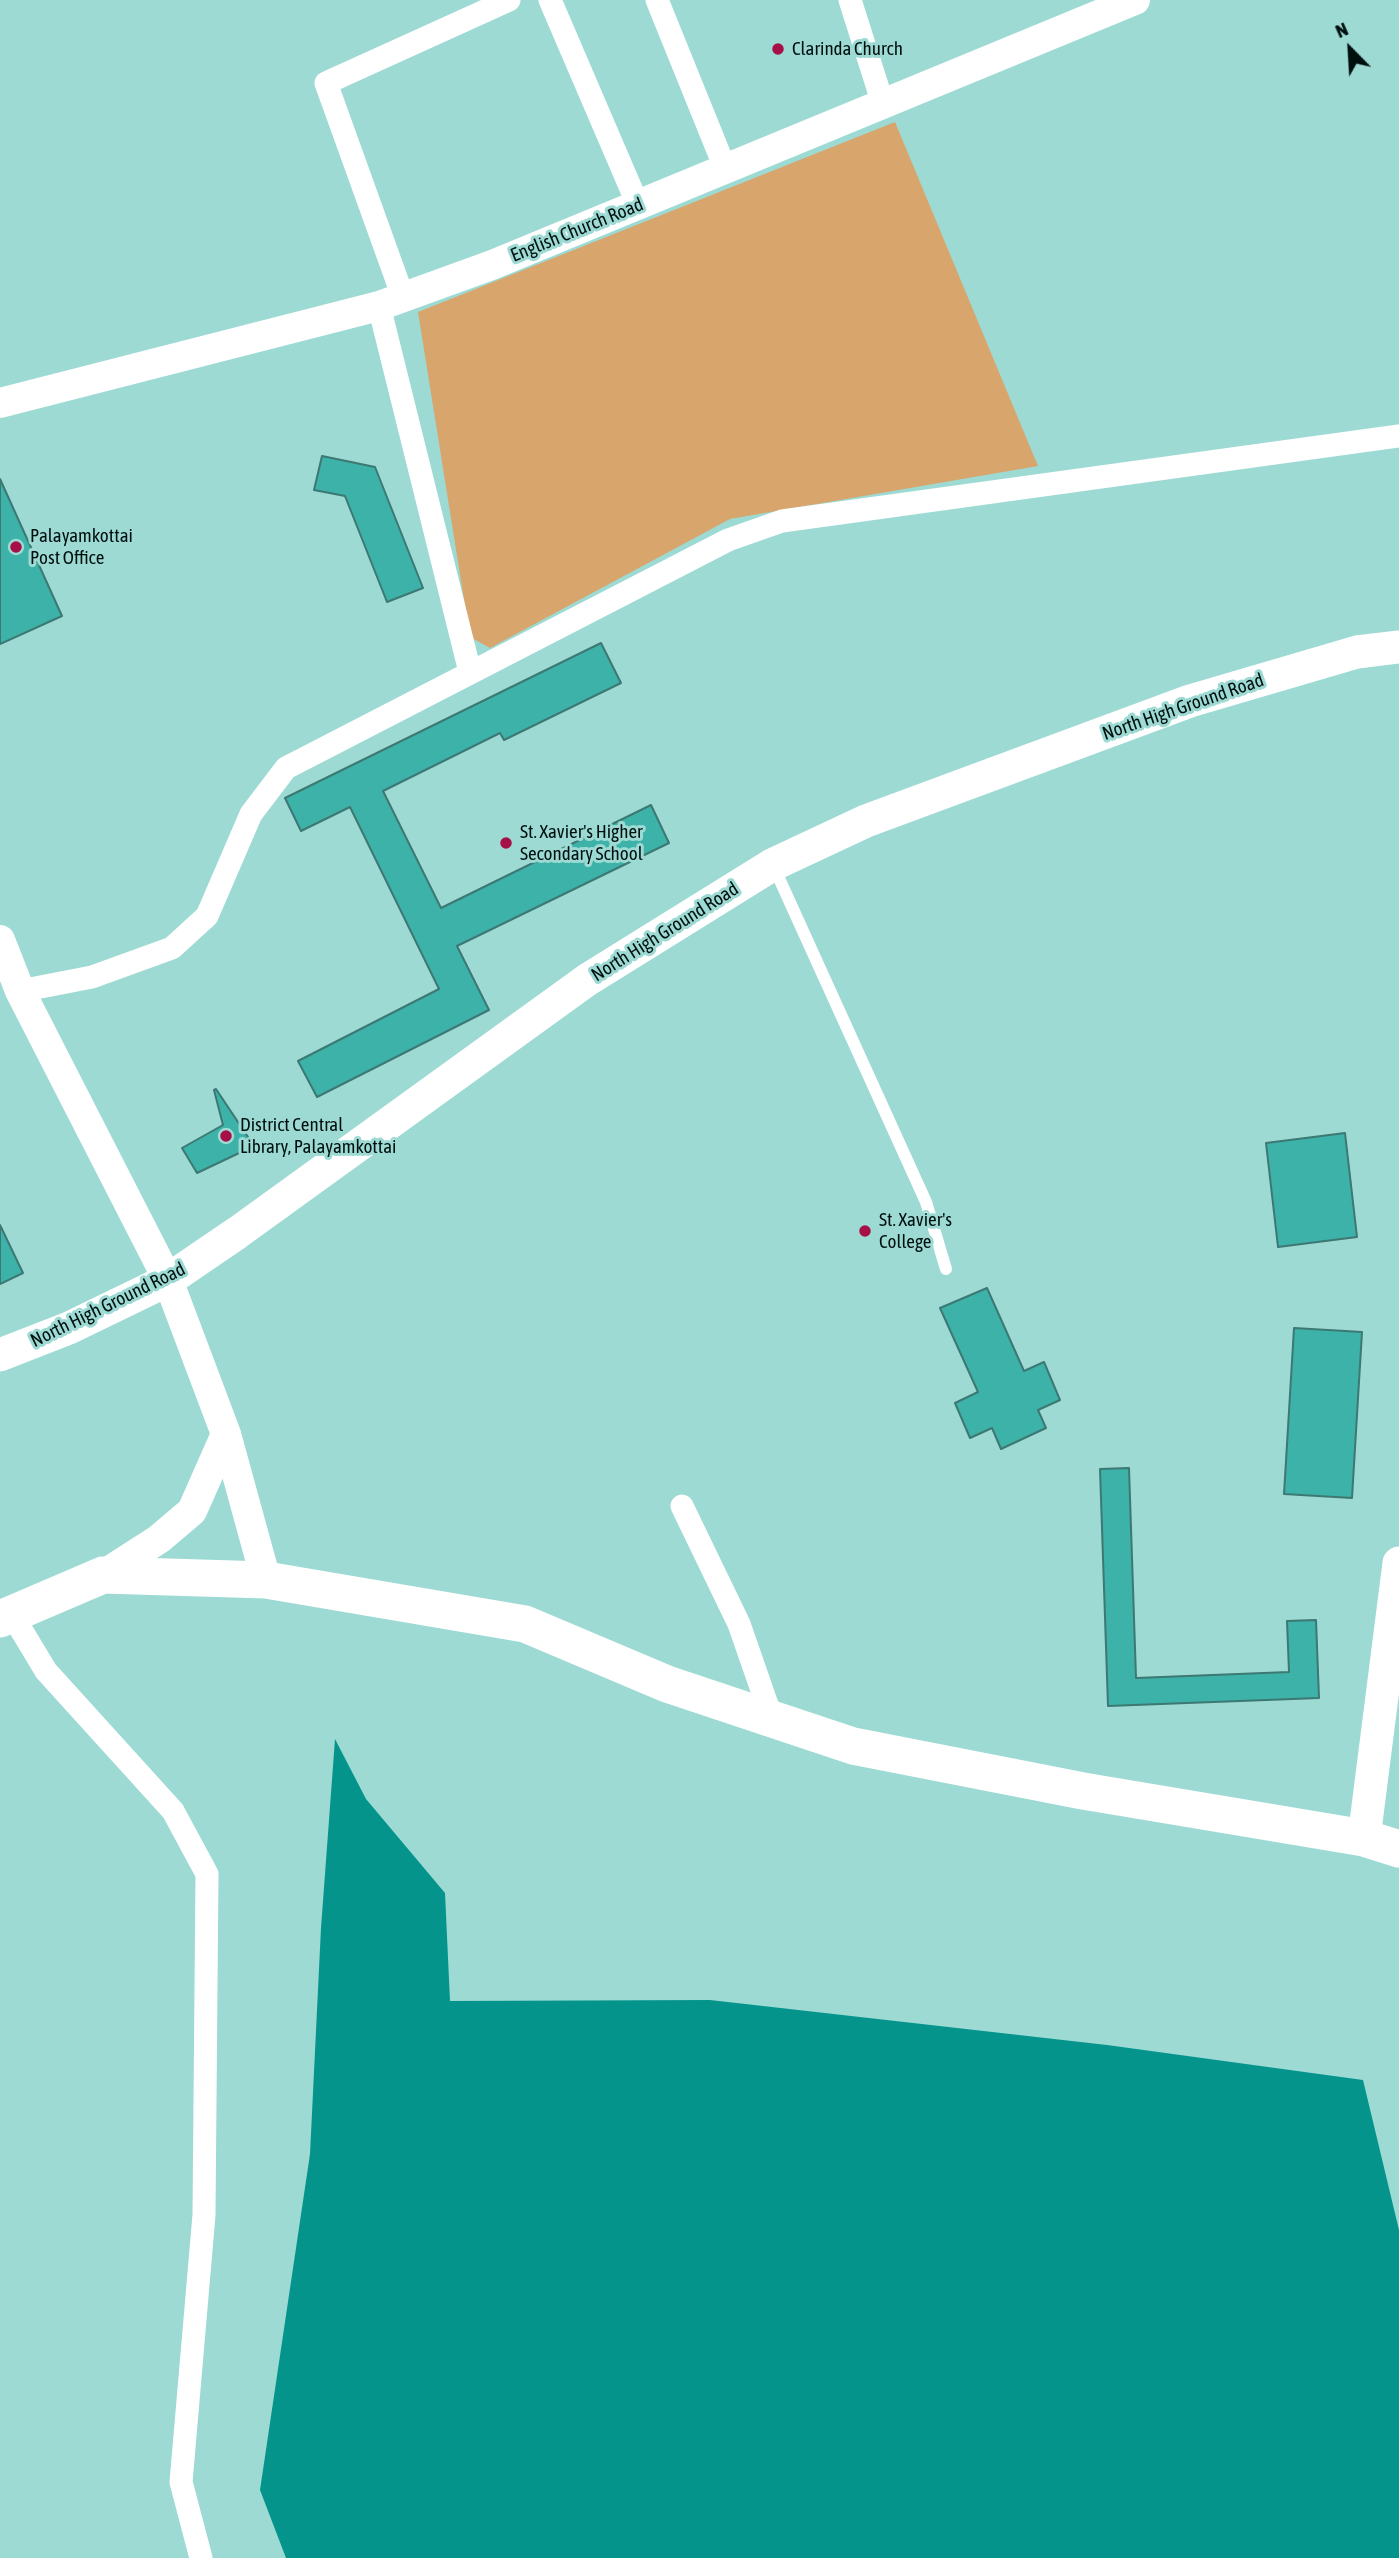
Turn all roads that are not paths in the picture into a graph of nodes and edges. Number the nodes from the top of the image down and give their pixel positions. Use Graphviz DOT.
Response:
graph roads {
  1 [pos="509,0"];
  2 [pos="550,0"];
  3 [pos="657,0"];
  4 [pos="850,0"];
  5 [pos="1125,2"];
  6 [pos="883,104"];
  7 [pos="725,169"];
  8 [pos="638,205"];
  9 [pos="391,301"];
  10 [pos="0,403"];
  11 [pos="1399,436"];
  12 [pos="1399,647"];
  13 [pos="470,672"];
  14 [pos="772,865"];
  15 [pos="0,940"];
  16 [pos="10,992"];
  17 [pos="946,1269"];
  18 [pos="168,1280"];
  19 [pos="0,1355"];
  20 [pos="226,1434"];
  21 [pos="682,1506"];
  22 [pos="1399,1563"];
  23 [pos="103,1575"];
  24 [pos="265,1580"];
  25 [pos="5,1616"];
  26 [pos="772,1719"];
  27 [pos="1364,1838"];
  28 [pos="1399,1849"];
  29 [pos="201,2558"];
  1 -- 9 [label="street"];
  2 -- 8 [label="street"];
  3 -- 7 [label="street"];
  4 -- 6 [label="street"];
  5 -- 6 [label="street, English Church Road"];
  6 -- 7 [label="street, English Church Road"];
  7 -- 8 [label="street, English Church Road"];
  8 -- 9 [label="street, English Church Road"];
  9 -- 10 [label="street, English Church Road"];
  9 -- 13 [label="street"];
  11 -- 13 [label="street"];
  12 -- 14 [label="main road, North High Ground Road"];
  13 -- 16 [label="street"];
  14 -- 17 [label="lane"];
  14 -- 18 [label="main road, North High Ground Road"];
  15 -- 16 [label="street"];
  16 -- 18 [label="street"];
  18 -- 19 [label="main road, North High Ground Road"];
  18 -- 20 [label="street"];
  20 -- 23 [label="street"];
  20 -- 24 [label="street"];
  21 -- 26 [label="street"];
  22 -- 27 [label="main road"];
  23 -- 24 [label="main road"];
  23 -- 25 [label="main road"];
  24 -- 26 [label="main road"];
  25 -- 29 [label="street"];
  26 -- 27 [label="main road"];
  27 -- 28 [label="main road"];
}
